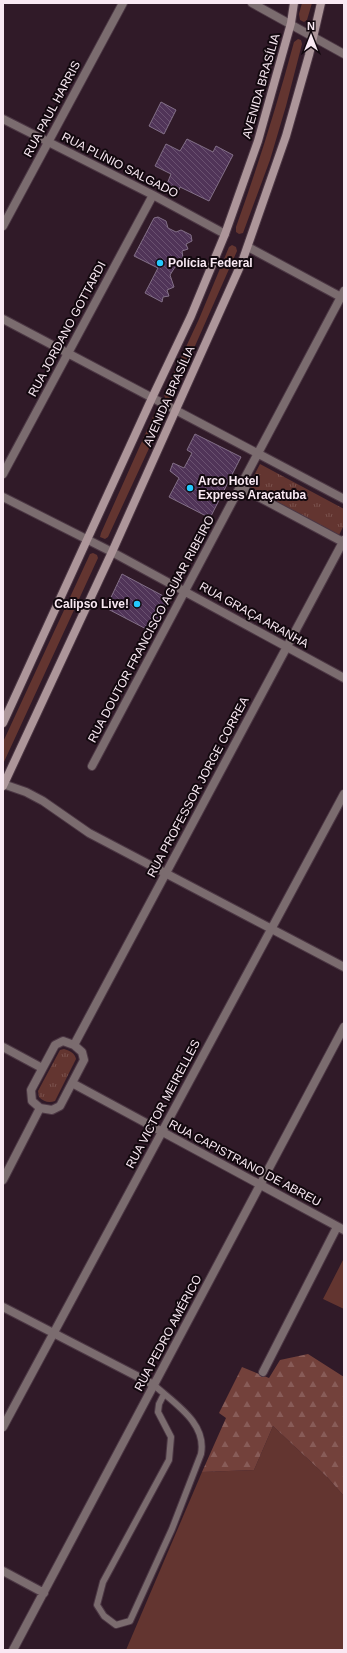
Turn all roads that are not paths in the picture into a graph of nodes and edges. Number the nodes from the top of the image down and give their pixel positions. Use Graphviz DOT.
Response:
graph roads {
  1 [pos="123,3"];
  2 [pos="252,3"];
  3 [pos="294,3"];
  4 [pos="321,3"];
  5 [pos="291,23"];
  6 [pos="313,37"];
  7 [pos="344,54"];
  8 [pos="3,119"];
  9 [pos="48,142"];
  10 [pos="153,195"];
  11 [pos="3,226"];
  12 [pos="225,234"];
  13 [pos="248,247"];
  14 [pos="342,294"];
  15 [pos="3,319"];
  16 [pos="68,353"];
  17 [pos="152,398"];
  18 [pos="176,410"];
  19 [pos="258,453"];
  20 [pos="3,474"];
  21 [pos="240,487"];
  22 [pos="3,497"];
  23 [pos="344,499"];
  24 [pos="88,540"];
  25 [pos="343,541"];
  26 [pos="112,552"];
  27 [pos="185,592"];
  28 [pos="287,647"];
  29 [pos="344,678"];
  30 [pos="3,723"];
  31 [pos="92,766"];
  32 [pos="3,785"];
  33 [pos="344,794"];
  34 [pos="166,873"];
  35 [pos="271,928"];
  36 [pos="344,968"];
  37 [pos="344,1027"];
  38 [pos="74,1045"];
  39 [pos="3,1047"];
  40 [pos="42,1068"];
  41 [pos="72,1083"];
  42 [pos="40,1108"];
  43 [pos="162,1132"];
  44 [pos="6,1167"];
  45 [pos="3,1180"];
  46 [pos="260,1185"];
  47 [pos="341,1228"];
  48 [pos="3,1307"];
  49 [pos="53,1333"];
  50 [pos="263,1372"];
  51 [pos="154,1385"];
  52 [pos="164,1394"];
  53 [pos="3,1427"];
  54 [pos="3,1571"];
  55 [pos="44,1593"];
  56 [pos="13,1650"];
  1 -- 9 [label="street, RUA PAUL HARRIS"];
  2 -- 5 [label="street"];
  3 -- 5 [label="main road, AVENIDA BRASÍLIA"];
  4 -- 6 [label="main road, AVENIDA BRASÍLIA"];
  5 -- 6 [label="street"];
  5 -- 12 [label="main road, AVENIDA BRASÍLIA"];
  6 -- 7 [label="street"];
  6 -- 13 [label="main road, AVENIDA BRASÍLIA"];
  8 -- 9 [label="street, RUA PLÍNIO SALGADO"];
  9 -- 10 [label="street, RUA PLÍNIO SALGADO"];
  9 -- 11 [label="street, RUA PAUL HARRIS"];
  10 -- 12 [label="street, RUA PLÍNIO SALGADO"];
  10 -- 16 [label="street, RUA JORDANO GOTTARDI"];
  12 -- 17 [label="main road, AVENIDA BRASÍLIA"];
  13 -- 14 [label="street"];
  13 -- 18 [label="main road, AVENIDA BRASÍLIA"];
  14 -- 19 [label="street, RUA DOUTOR FRANCISCO AGUIAR RIBEIRO"];
  15 -- 16 [label="street"];
  16 -- 17 [label="street"];
  16 -- 20 [label="street, RUA JORDANO GOTTARDI"];
  17 -- 18 [label="street"];
  17 -- 24 [label="main road, AVENIDA BRASÍLIA"];
  18 -- 19 [label="street"];
  18 -- 26 [label="main road, AVENIDA BRASÍLIA"];
  19 -- 21 [label="street, RUA DOUTOR FRANCISCO AGUIAR RIBEIRO"];
  19 -- 23 [label="street"];
  21 -- 25 [label="street"];
  21 -- 27 [label="street, RUA DOUTOR FRANCISCO AGUIAR RIBEIRO"];
  22 -- 24 [label="street, RUA GRAÇA ARANHA"];
  24 -- 26 [label="street, RUA GRAÇA ARANHA"];
  24 -- 30 [label="main road, AVENIDA BRASÍLIA"];
  25 -- 28 [label="street, RUA PROFESSOR JORGE CORREA"];
  26 -- 27 [label="street, RUA GRAÇA ARANHA"];
  26 -- 32 [label="main road, AVENIDA BRASÍLIA"];
  27 -- 28 [label="street, RUA GRAÇA ARANHA"];
  27 -- 31 [label="street, RUA DOUTOR FRANCISCO AGUIAR RIBEIRO"];
  28 -- 29 [label="street, RUA GRAÇA ARANHA"];
  28 -- 34 [label="street, RUA PROFESSOR JORGE CORREA"];
  32 -- 34 [label="street"];
  33 -- 35 [label="street, RUA VICTOR MEIRELLES"];
  34 -- 35 [label="street"];
  34 -- 38 [label="street, RUA PROFESSOR JORGE CORREA"];
  35 -- 36 [label="street"];
  35 -- 43 [label="street, RUA VICTOR MEIRELLES"];
  37 -- 46 [label="street, RUA PEDRO AMÉRICO"];
  38 -- 40 [label="street"];
  38 -- 41 [label="street"];
  39 -- 40 [label="street"];
  40 -- 42 [label="street"];
  41 -- 42 [label="street"];
  41 -- 43 [label="street, RUA CAPISTRANO DE ABREU"];
  42 -- 44 [label="street"];
  43 -- 46 [label="street, RUA CAPISTRANO DE ABREU"];
  43 -- 49 [label="street, RUA VICTOR MEIRELLES"];
  44 -- 45 [label="street"];
  46 -- 47 [label="street, RUA CAPISTRANO DE ABREU"];
  46 -- 51 [label="street, RUA PEDRO AMÉRICO"];
  47 -- 50 [label="street"];
  48 -- 49 [label="street"];
  49 -- 51 [label="street"];
  49 -- 53 [label="street, RUA VICTOR MEIRELLES"];
  51 -- 52 [label="lane"];
  51 -- 55 [label="street, RUA PEDRO AMÉRICO"];
  52 -- 52 [label="lane"];
  54 -- 55 [label="street"];
  55 -- 56 [label="street, RUA PEDRO AMÉRICO"];
}
